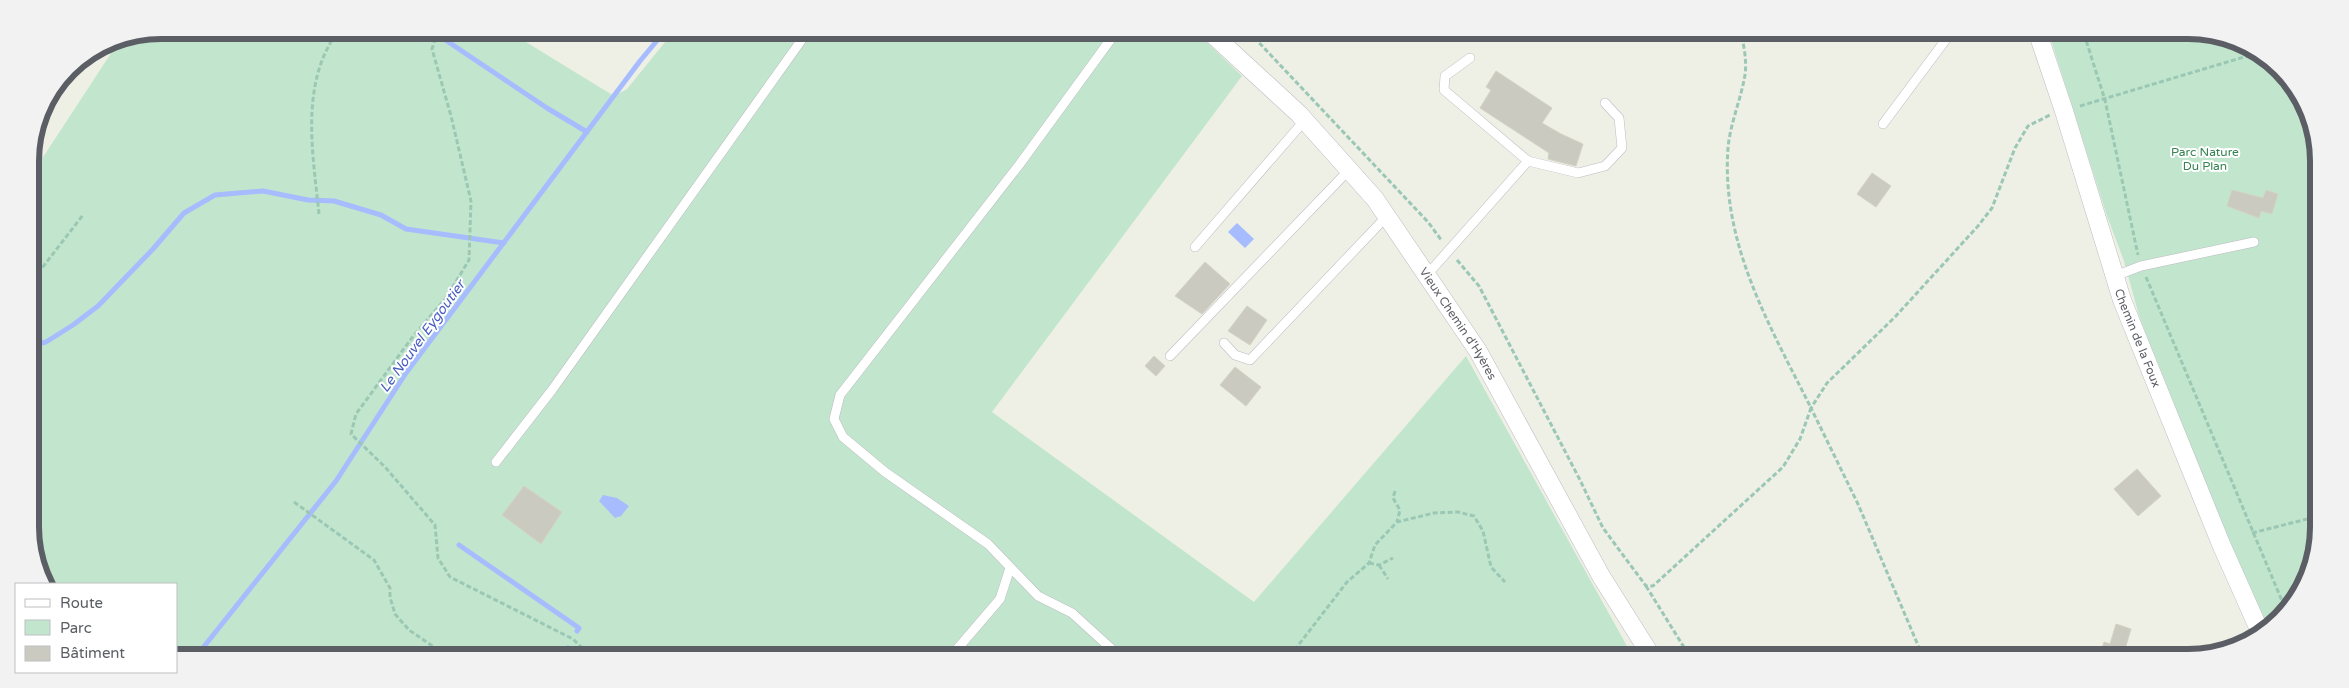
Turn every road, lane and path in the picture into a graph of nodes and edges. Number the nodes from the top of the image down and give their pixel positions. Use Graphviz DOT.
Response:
graph roads {
  1 [pos="332,39"];
  2 [pos="436,39"];
  3 [pos="802,39"];
  4 [pos="1111,39"];
  5 [pos="1218,39"];
  6 [pos="1256,39"];
  7 [pos="1743,39"];
  8 [pos="1946,39"];
  9 [pos="2040,39"];
  10 [pos="2086,39"];
  11 [pos="2249,55"];
  12 [pos="1470,58"];
  13 [pos="2105,100"];
  14 [pos="1605,103"];
  15 [pos="2064,111"];
  16 [pos="1304,121"];
  17 [pos="1883,124"];
  18 [pos="1528,161"];
  19 [pos="1348,171"];
  20 [pos="318,214"];
  21 [pos="83,215"];
  22 [pos="1386,217"];
  23 [pos="2254,242"];
  24 [pos="1195,247"];
  25 [pos="1448,249"];
  26 [pos="2141,266"];
  27 [pos="39,270"];
  28 [pos="1426,276"];
  29 [pos="2115,276"];
  30 [pos="1224,343"];
  31 [pos="1170,356"];
  32 [pos="1811,408"];
  33 [pos="496,462"];
  34 [pos="1395,491"];
  35 [pos="294,502"];
  36 [pos="2310,518"];
  37 [pos="1397,522"];
  38 [pos="2252,533"];
  39 [pos="1392,558"];
  40 [pos="1369,562"];
  41 [pos="1379,565"];
  42 [pos="1010,568"];
  43 [pos="1388,579"];
  44 [pos="1505,582"];
  45 [pos="1646,586"];
  46 [pos="2283,604"];
  47 [pos="2258,627"];
  48 [pos="437,649"];
  49 [pos="584,649"];
  50 [pos="957,649"];
  51 [pos="1112,649"];
  52 [pos="1295,649"];
  53 [pos="1647,649"];
  54 [pos="1685,649"];
  55 [pos="1920,649"];
  1 -- 20 [label="path"];
  2 -- 49 [label="path"];
  3 -- 33 [label="lane"];
  4 -- 42 [label="lane"];
  5 -- 16 [label="street, Vieux Chemin d'Hyères"];
  6 -- 25 [label="path"];
  7 -- 32 [label="path"];
  8 -- 17 [label="lane"];
  9 -- 15 [label="street, Chemin de la Foux"];
  10 -- 13 [label="path"];
  11 -- 13 [label="path"];
  12 -- 18 [label="lane"];
  13 -- 15 [label="path"];
  13 -- 26 [label="path"];
  14 -- 18 [label="lane"];
  15 -- 29 [label="street, Chemin de la Foux"];
  15 -- 32 [label="path"];
  16 -- 19 [label="street, Vieux Chemin d'Hyères"];
  16 -- 24 [label="lane"];
  18 -- 25 [label="lane"];
  19 -- 22 [label="street, Vieux Chemin d'Hyères"];
  19 -- 31 [label="lane"];
  21 -- 27 [label="path"];
  22 -- 28 [label="street, Vieux Chemin d'Hyères"];
  22 -- 30 [label="lane"];
  23 -- 26 [label="lane"];
  25 -- 28 [label="lane"];
  25 -- 45 [label="path"];
  26 -- 29 [label="lane"];
  26 -- 38 [label="path"];
  28 -- 53 [label="street, Vieux Chemin d'Hyères"];
  29 -- 47 [label="street, Chemin de la Foux"];
  32 -- 45 [label="path"];
  32 -- 55 [label="path"];
  34 -- 37 [label="path"];
  35 -- 48 [label="path"];
  36 -- 38 [label="path"];
  37 -- 40 [label="path"];
  37 -- 44 [label="path"];
  38 -- 46 [label="path"];
  39 -- 41 [label="path"];
  40 -- 41 [label="path"];
  40 -- 52 [label="path"];
  41 -- 43 [label="path"];
  42 -- 50 [label="lane"];
  42 -- 51 [label="lane"];
  45 -- 54 [label="path"];
}
